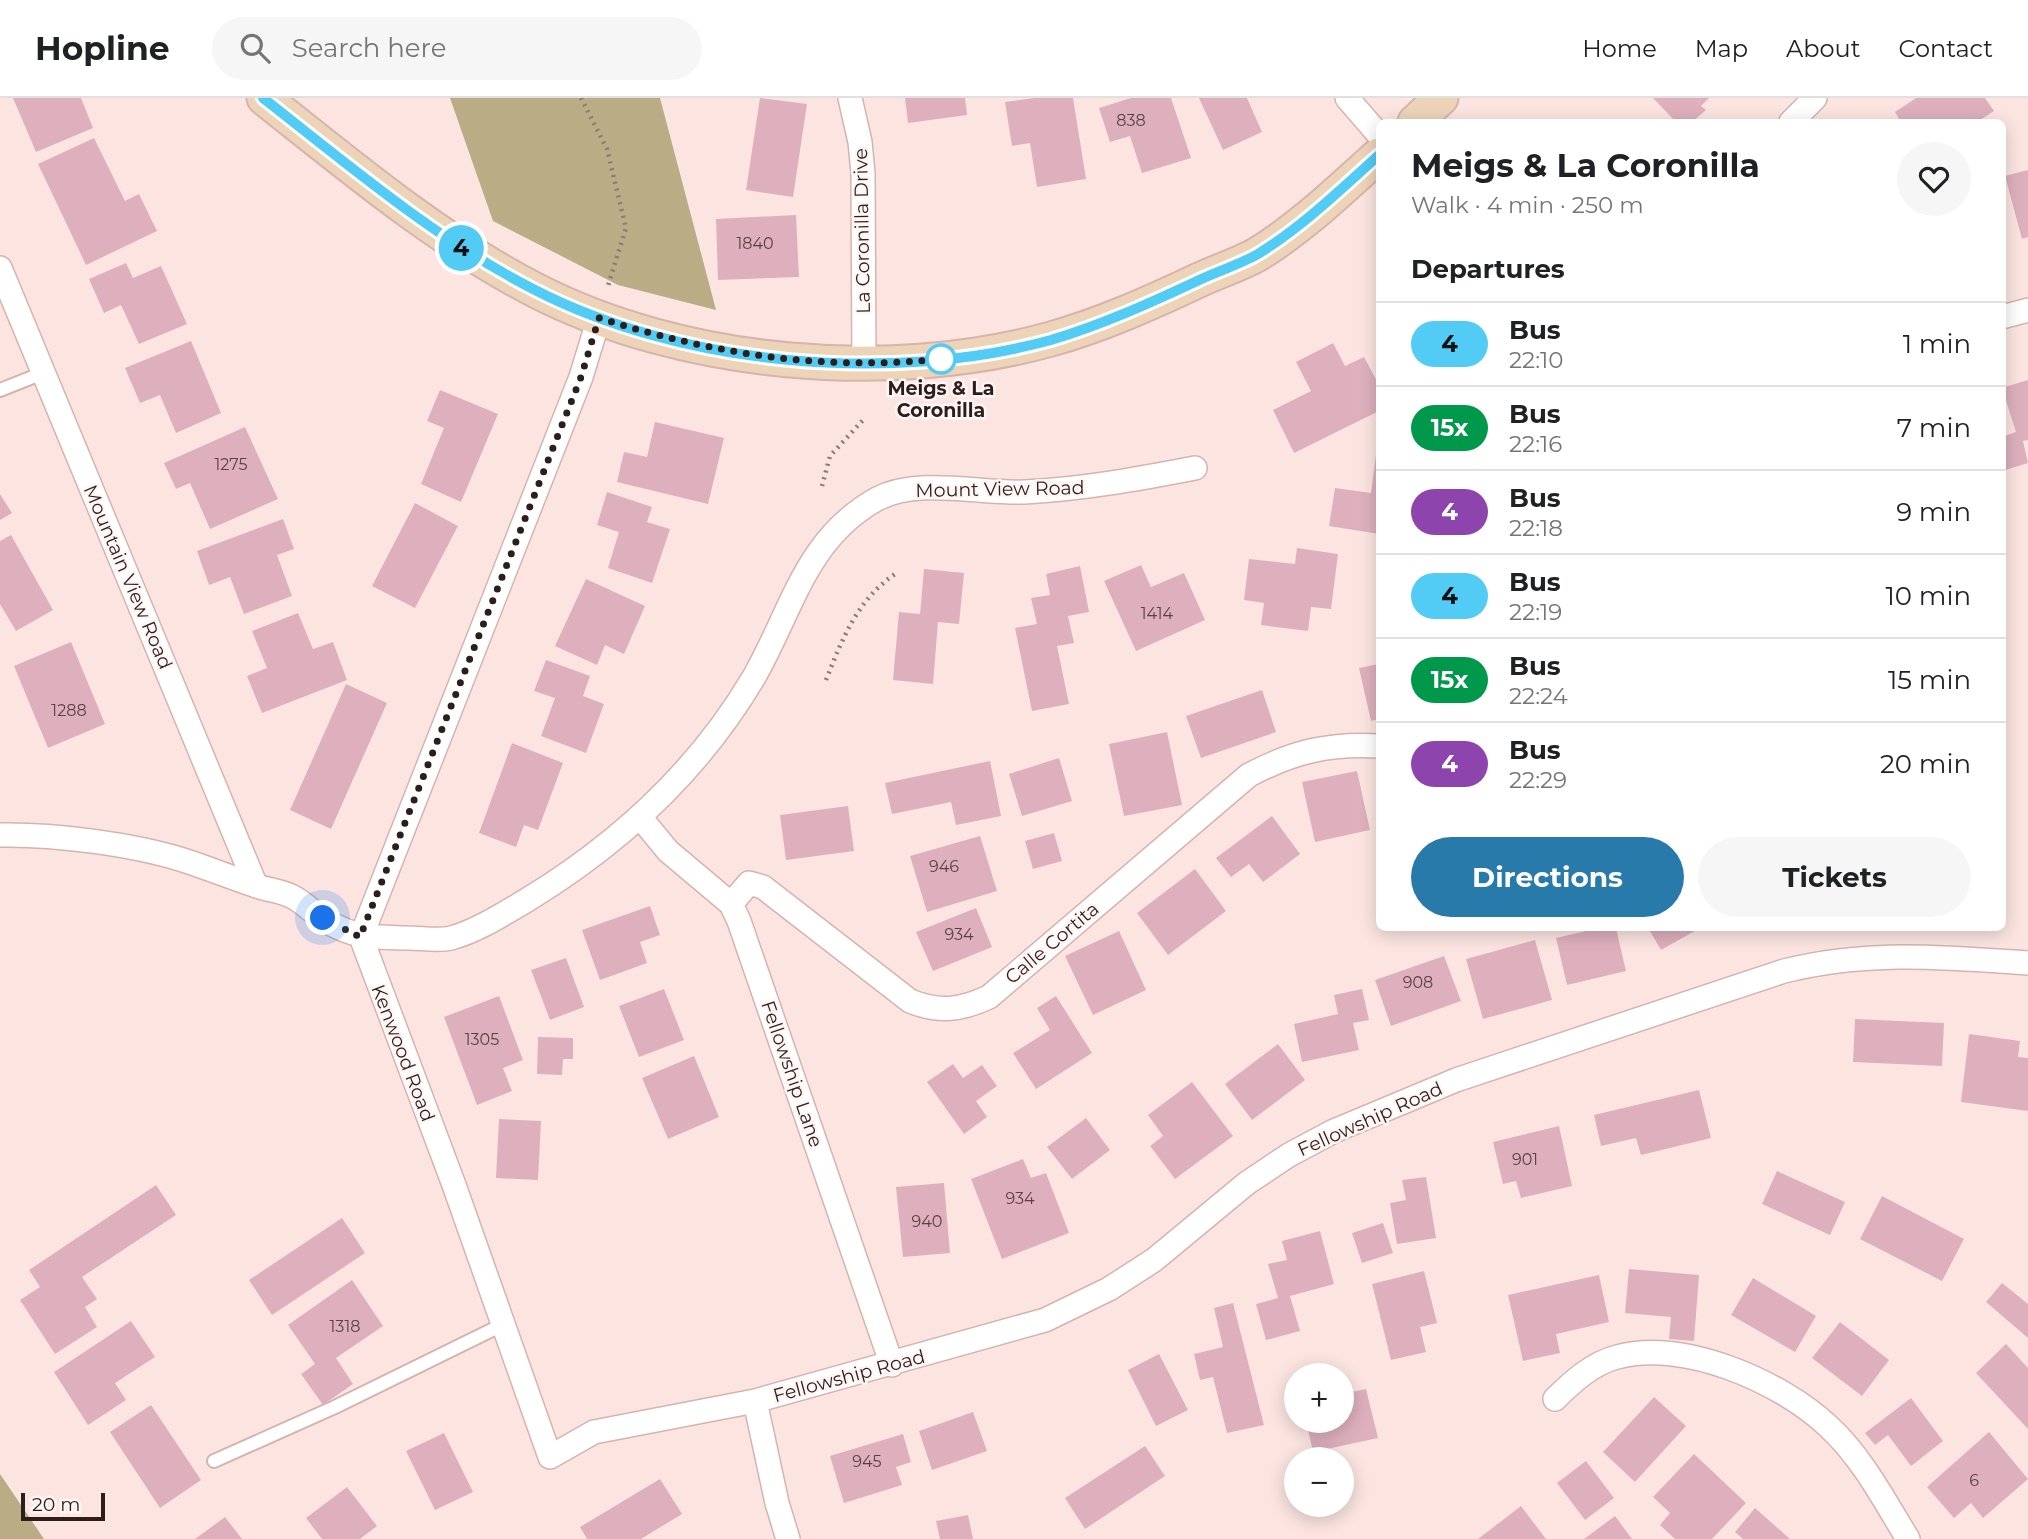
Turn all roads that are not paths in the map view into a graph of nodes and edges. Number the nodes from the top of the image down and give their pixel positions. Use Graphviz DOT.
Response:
graph roads {
  1 [pos="264,98"];
  2 [pos="850,98"];
  3 [pos="1347,98"];
  4 [pos="1441,98"];
  5 [pos="1815,98"];
  6 [pos="1418,119"];
  7 [pos="1794,119"];
  8 [pos="1376,132"];
  9 [pos="1376,158"];
  10 [pos="0,268"];
  11 [pos="603,304"];
  12 [pos="2028,310"];
  13 [pos="2006,316"];
  14 [pos="864,365"];
  15 [pos="43,373"];
  16 [pos="0,390"];
  17 [pos="1195,468"];
  18 [pos="1376,746"];
  19 [pos="640,817"];
  20 [pos="0,835"];
  21 [pos="256,886"];
  22 [pos="731,904"];
  23 [pos="360,937"];
  24 [pos="2028,962"];
  25 [pos="504,1324"];
  26 [pos="892,1365"];
  27 [pos="1555,1399"];
  28 [pos="755,1401"];
  29 [pos="214,1461"];
  30 [pos="788,1539"];
  31 [pos="1908,1539"];
  1 -- 11 [label="main road"];
  2 -- 14 [label="street, La Coronilla Drive"];
  3 -- 8 [label="street"];
  4 -- 6 [label="main road"];
  5 -- 7 [label="street"];
  9 -- 14 [label="main road"];
  10 -- 15 [label="street, Mountain View Road"];
  11 -- 14 [label="main road"];
  11 -- 23 [label="street"];
  12 -- 13 [label="street"];
  15 -- 16 [label="lane"];
  15 -- 21 [label="street, Mountain View Road"];
  17 -- 19 [label="street, Mount View Road"];
  18 -- 22 [label="street, Calle Cortita"];
  19 -- 22 [label="street, Fellowship Lane"];
  19 -- 23 [label="street"];
  20 -- 21 [label="street"];
  21 -- 23 [label="street"];
  22 -- 26 [label="street, Fellowship Lane"];
  23 -- 25 [label="street, Kenwood Road"];
  24 -- 26 [label="street, Fellowship Road"];
  25 -- 28 [label="street, Kenwood Road"];
  25 -- 29 [label="lane"];
  26 -- 28 [label="street, Fellowship Road"];
  27 -- 31 [label="street"];
  28 -- 30 [label="street"];
}
